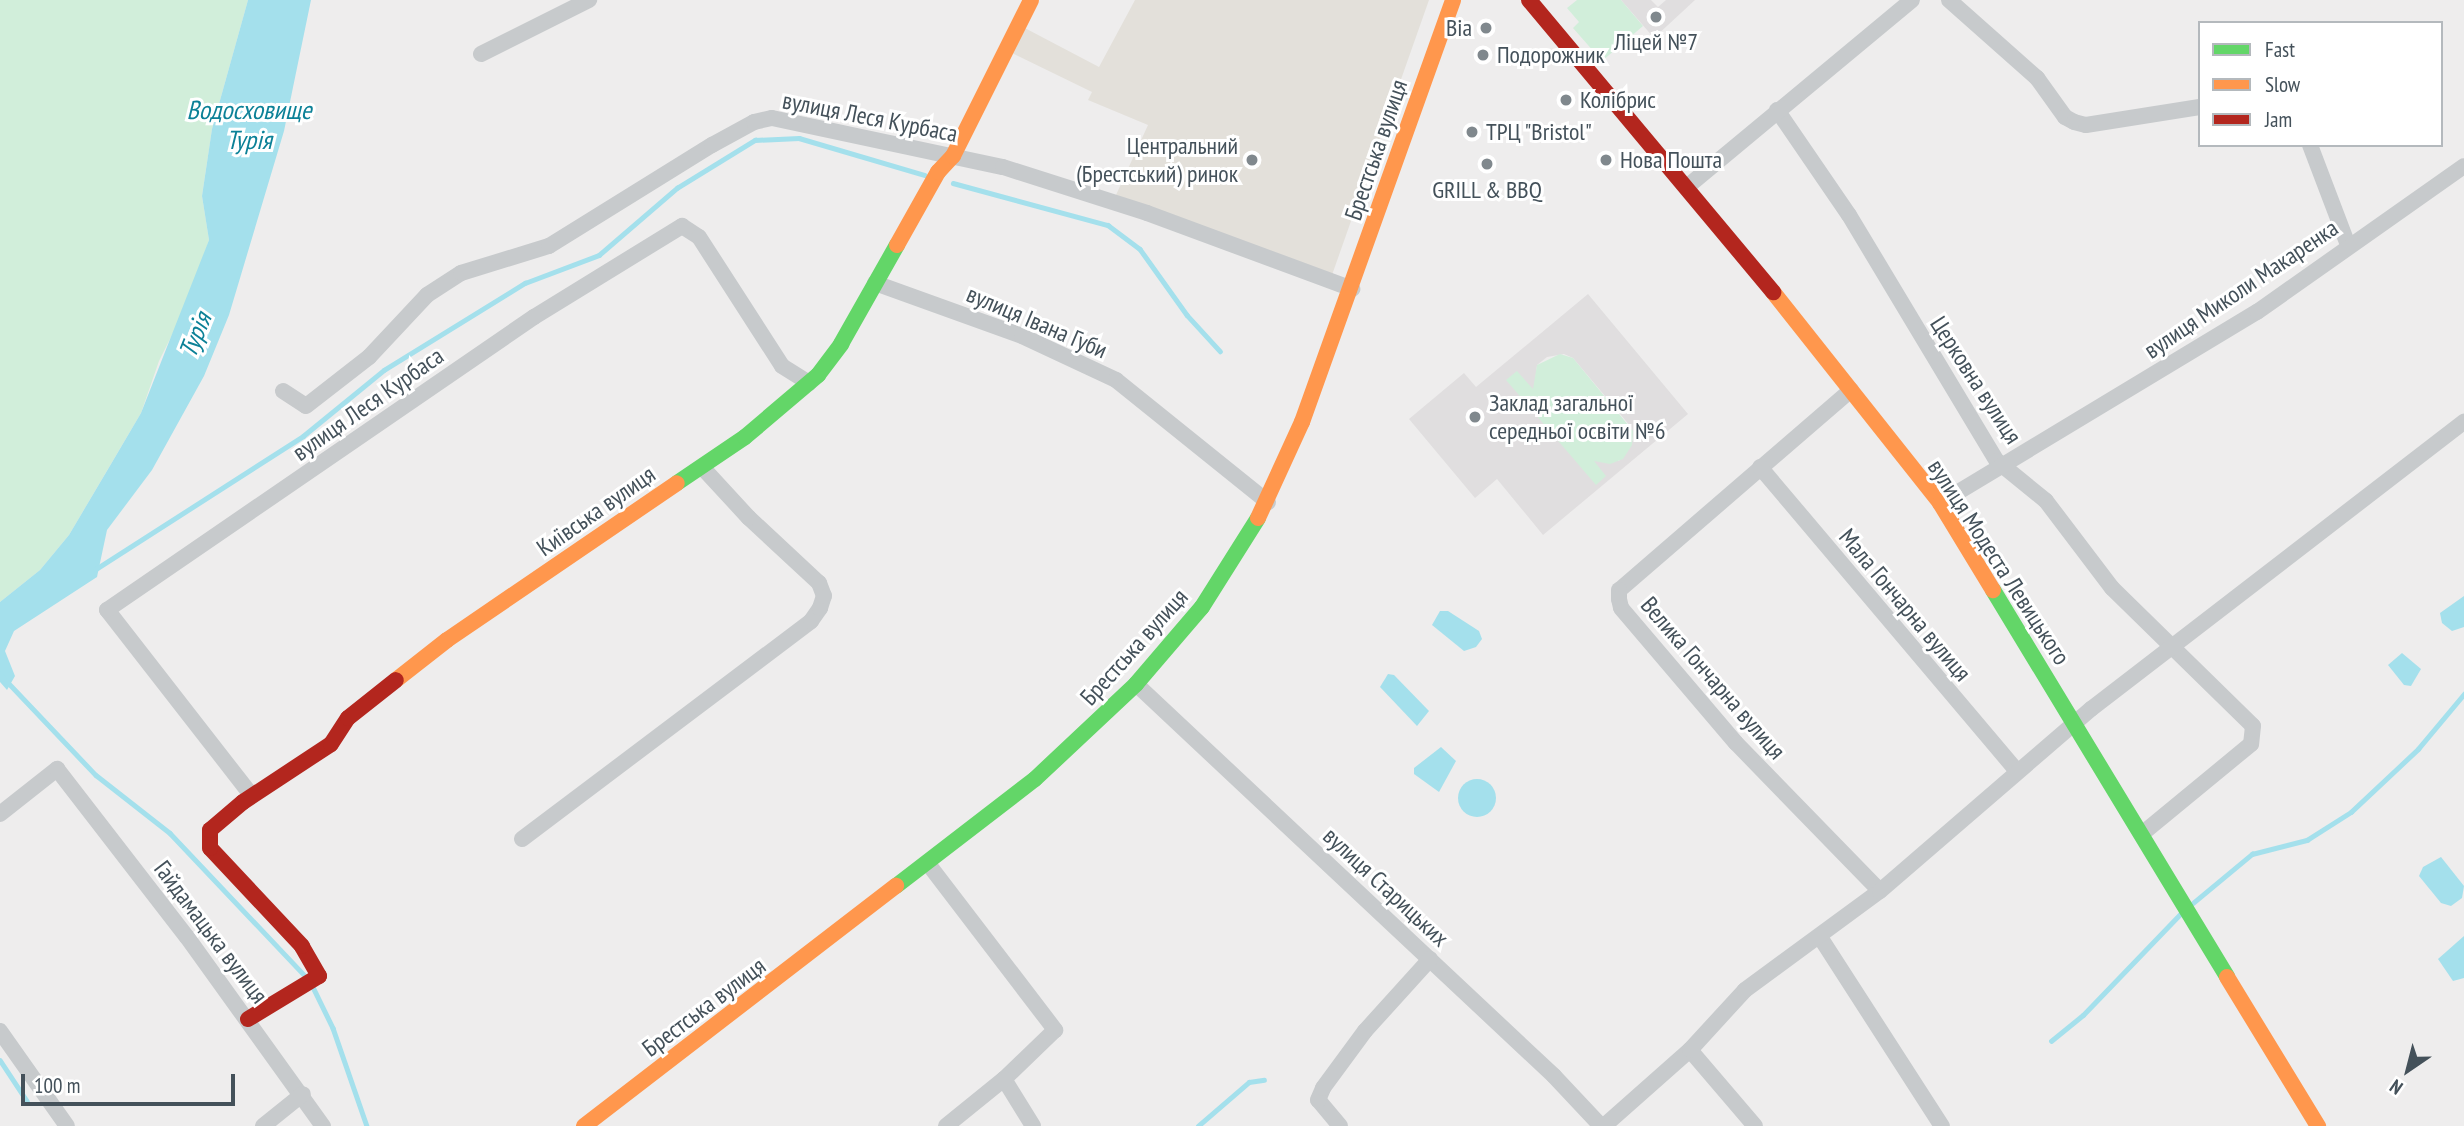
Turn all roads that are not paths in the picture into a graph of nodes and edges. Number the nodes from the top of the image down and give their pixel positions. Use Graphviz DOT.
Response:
graph roads {
  1 [pos="589,0"];
  2 [pos="1031,0"];
  3 [pos="1453,0"];
  4 [pos="1529,0"];
  5 [pos="1912,0"];
  6 [pos="1949,0"];
  7 [pos="481,54"];
  8 [pos="2198,107"];
  9 [pos="1777,110"];
  10 [pos="2311,147"];
  11 [pos="953,156"];
  12 [pos="2464,166"];
  13 [pos="1688,186"];
  14 [pos="2348,245"];
  15 [pos="875,282"];
  16 [pos="1352,289"];
  17 [pos="809,383"];
  18 [pos="1852,390"];
  19 [pos="283,391"];
  20 [pos="2464,422"];
  21 [pos="2004,465"];
  22 [pos="702,467"];
  23 [pos="1760,467"];
  24 [pos="1268,502"];
  25 [pos="1940,503"];
  26 [pos="2170,648"];
  27 [pos="1136,684"];
  28 [pos="2074,724"];
  29 [pos="2017,771"];
  30 [pos="251,796"];
  31 [pos="0,814"];
  32 [pos="2142,834"];
  33 [pos="522,839"];
  34 [pos="929,865"];
  35 [pos="1880,891"];
  36 [pos="1820,937"];
  37 [pos="1430,959"];
  38 [pos="248,1020"];
  39 [pos="0,1031"];
  40 [pos="1690,1050"];
  41 [pos="1004,1079"];
  42 [pos="303,1094"];
  43 [pos="67,1126"];
  44 [pos="263,1126"];
  45 [pos="323,1126"];
  46 [pos="584,1126"];
  47 [pos="946,1126"];
  48 [pos="1032,1126"];
  49 [pos="1340,1126"];
  50 [pos="1603,1126"];
  51 [pos="1755,1126"];
  52 [pos="1942,1126"];
  53 [pos="2318,1126"];
  1 -- 7 [label="street"];
  2 -- 11 [label="street, Київська вулиця"];
  3 -- 16 [label="street, Брестська вулиця"];
  4 -- 13 [label="street, вулиця Модеста Левицького"];
  5 -- 9 [label="street"];
  6 -- 8 [label="street"];
  9 -- 13 [label="street"];
  9 -- 21 [label="street, Церковна вулиця"];
  10 -- 14 [label="street"];
  11 -- 15 [label="street, Київська вулиця"];
  11 -- 16 [label="street, вулиця Леся Курбаса"];
  11 -- 19 [label="street, вулиця Леся Курбаса"];
  12 -- 14 [label="street, вулиця Миколи Макаренка"];
  13 -- 18 [label="street, вулиця Модеста Левицького"];
  14 -- 21 [label="street, вулиця Миколи Макаренка"];
  15 -- 17 [label="street, Київська вулиця"];
  15 -- 24 [label="street, вулиця Івана Губи"];
  16 -- 24 [label="street, Брестська вулиця"];
  17 -- 22 [label="street, Київська вулиця"];
  17 -- 30 [label="street, вулиця Леся Курбаса"];
  18 -- 23 [label="street, Велика Гончарна вулиця"];
  18 -- 25 [label="street, вулиця Модеста Левицького"];
  20 -- 26 [label="street"];
  21 -- 25 [label="street, вулиця Миколи Макаренка"];
  21 -- 26 [label="street, Церковна вулиця"];
  22 -- 30 [label="street, Київська вулиця"];
  22 -- 33 [label="street"];
  23 -- 29 [label="street, Мала Гончарна вулиця"];
  23 -- 35 [label="street, Велика Гончарна вулиця"];
  24 -- 27 [label="street, Брестська вулиця"];
  25 -- 28 [label="street, вулиця Модеста Левицького"];
  26 -- 28 [label="street"];
  26 -- 32 [label="street, Церковна вулиця"];
  27 -- 34 [label="street, Брестська вулиця"];
  27 -- 37 [label="street, вулиця Старицьких"];
  28 -- 29 [label="street, вулиця Старицьких"];
  28 -- 32 [label="street, вулиця Модеста Левицького"];
  29 -- 35 [label="street, вулиця Старицьких"];
  30 -- 38 [label="street, Київська вулиця"];
  31 -- 38 [label="street, Гайдамацька вулиця"];
  32 -- 53 [label="street, вулиця Модеста Левицького"];
  34 -- 41 [label="street"];
  34 -- 46 [label="street, Брестська вулиця"];
  35 -- 36 [label="street, вулиця Старицьких"];
  36 -- 40 [label="street, вулиця Старицьких"];
  36 -- 52 [label="street"];
  37 -- 49 [label="street"];
  37 -- 50 [label="street, вулиця Старицьких"];
  38 -- 42 [label="street, Гайдамацька вулиця"];
  39 -- 43 [label="street"];
  40 -- 50 [label="street, вулиця Старицьких"];
  40 -- 51 [label="street"];
  41 -- 47 [label="street"];
  41 -- 48 [label="street"];
  42 -- 44 [label="street"];
  42 -- 45 [label="street, Гайдамацька вулиця"];
}
